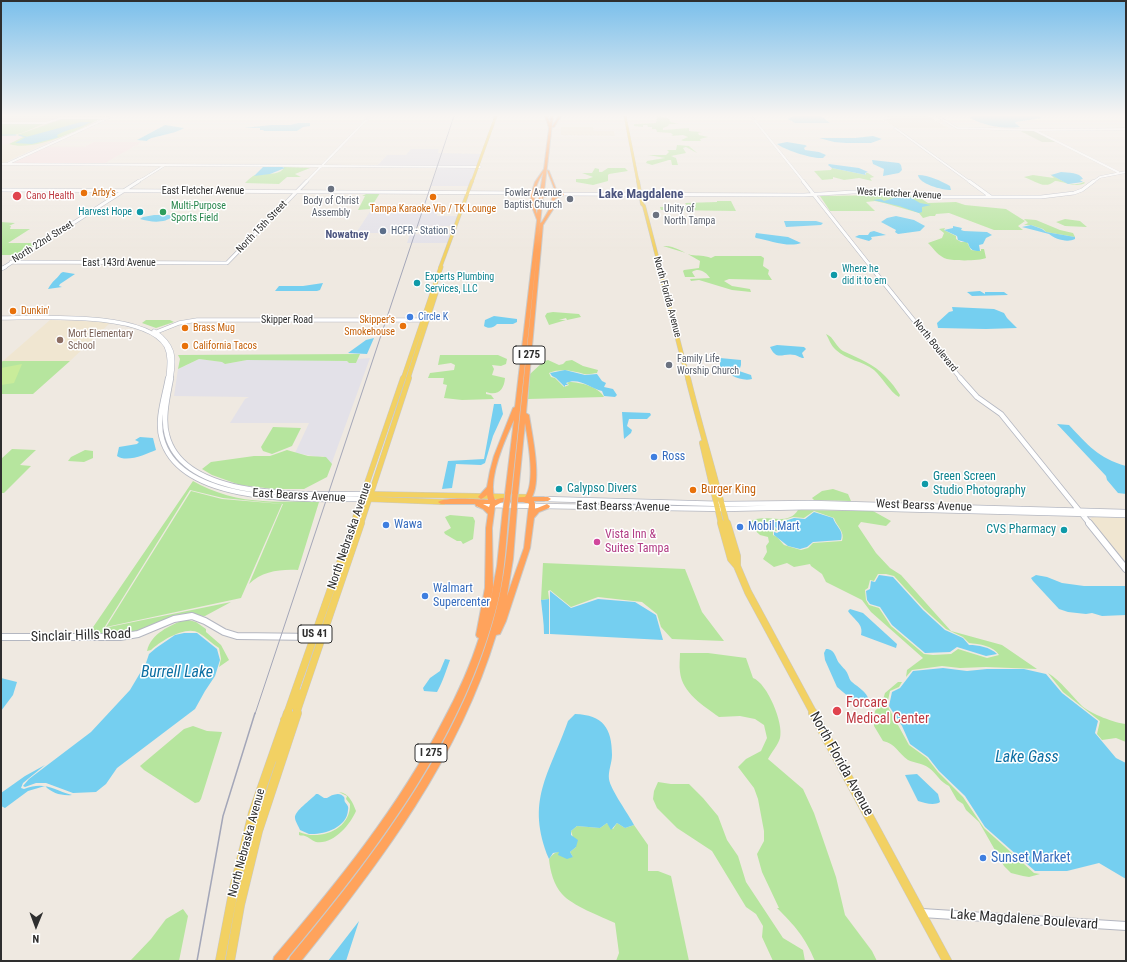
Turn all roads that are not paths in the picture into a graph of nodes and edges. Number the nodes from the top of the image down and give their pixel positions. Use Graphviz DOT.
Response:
graph roads {
  1 [pos="326,161"];
  2 [pos="481,161"];
  3 [pos="547,161"];
  4 [pos="634,161"];
  5 [pos="787,161"];
  6 [pos="941,161"];
  7 [pos="1095,161"];
  8 [pos="3,165"];
  9 [pos="165,165"];
  10 [pos="321,166"];
  11 [pos="479,167"];
  12 [pos="546,170"];
  13 [pos="1126,172"];
  14 [pos="1119,173"];
  15 [pos="1,190"];
  16 [pos="125,191"];
  17 [pos="296,192"];
  18 [pos="373,192"];
  19 [pos="555,192"];
  20 [pos="358,193"];
  21 [pos="406,193"];
  22 [pos="469,193"];
  23 [pos="523,193"];
  24 [pos="533,193"];
  25 [pos="543,194"];
  26 [pos="563,194"];
  27 [pos="641,194"];
  28 [pos="815,195"];
  29 [pos="991,197"];
  30 [pos="99,206"];
  31 [pos="462,208"];
  32 [pos="93,211"];
  33 [pos="90,212"];
  34 [pos="463,213"];
  35 [pos="86,215"];
  36 [pos="459,215"];
  37 [pos="538,221"];
  38 [pos="460,222"];
  39 [pos="542,225"];
  40 [pos="451,242"];
  41 [pos="11,262"];
  42 [pos="227,263"];
  43 [pos="1,269"];
  44 [pos="1,317"];
  45 [pos="426,321"];
  46 [pos="154,333"];
  47 [pos="519,401"];
  48 [pos="524,407"];
  49 [pos="490,488"];
  50 [pos="532,490"];
  51 [pos="367,496"];
  52 [pos="481,497"];
  53 [pos="529,500"];
  54 [pos="546,501"];
  55 [pos="441,502"];
  56 [pos="638,502"];
  57 [pos="493,503"];
  58 [pos="478,504"];
  59 [pos="613,506"];
  60 [pos="720,506"];
  61 [pos="510,508"];
  62 [pos="1080,512"];
  63 [pos="1126,512"];
  64 [pos="491,513"];
  65 [pos="1126,516"];
  66 [pos="532,517"];
  67 [pos="343,555"];
  68 [pos="1126,569"];
  69 [pos="342,579"];
  70 [pos="1,637"];
  71 [pos="318,637"];
  72 [pos="490,644"];
  73 [pos="479,650"];
  74 [pos="302,673"];
  75 [pos="297,711"];
  76 [pos="286,720"];
  77 [pos="280,760"];
  78 [pos="922,913"];
  79 [pos="1126,926"];
  80 [pos="220,961"];
  81 [pos="230,961"];
  82 [pos="278,961"];
  83 [pos="294,961"];
  84 [pos="947,961"];
  1 -- 10 [label="street, North 15th Street"];
  2 -- 11 [label="main road, North Nebraska Avenue / US 41"];
  3 -- 12 [label="highway, I 275"];
  4 -- 27 [label="main road, North Florida Avenue"];
  5 -- 28 [label="street, North Boulevard"];
  6 -- 29 [label="street"];
  7 -- 14 [label="street"];
  8 -- 9 [label="street"];
  9 -- 10 [label="street"];
  9 -- 16 [label="street, North 22nd Street"];
  10 -- 11 [label="street"];
  10 -- 17 [label="street, North 15th Street"];
  11 -- 22 [label="main road, North Nebraska Avenue / US 41"];
  12 -- 19 [label="highway"];
  12 -- 24 [label="highway"];
  12 -- 25 [label="highway, I 275"];
  13 -- 14 [label="street, West Fletcher Avenue"];
  14 -- 29 [label="street, West Fletcher Avenue"];
  15 -- 16 [label="street, East Fletcher Avenue"];
  16 -- 17 [label="street, East Fletcher Avenue"];
  16 -- 30 [label="street, North 22nd Street"];
  17 -- 18 [label="street, East Fletcher Avenue"];
  17 -- 20 [label="street, East Fletcher Avenue"];
  17 -- 42 [label="street, North 15th Street"];
  18 -- 20 [label="street"];
  18 -- 21 [label="street, East Fletcher Avenue"];
  19 -- 24 [label="street"];
  19 -- 26 [label="highway"];
  19 -- 26 [label="street"];
  19 -- 39 [label="highway"];
  20 -- 21 [label="street, East Fletcher Avenue"];
  21 -- 22 [label="street, East Fletcher Avenue"];
  22 -- 23 [label="street, East Fletcher Avenue"];
  22 -- 31 [label="main road, North Nebraska Avenue / US 41"];
  22 -- 34 [label="main road, North Nebraska Avenue / US 41"];
  23 -- 24 [label="highway"];
  23 -- 24 [label="highway"];
  24 -- 37 [label="highway"];
  25 -- 37 [label="highway, I 275"];
  25 -- 39 [label="highway, I 275"];
  26 -- 27 [label="street"];
  27 -- 28 [label="street, West Fletcher Avenue"];
  27 -- 60 [label="main road, North Florida Avenue"];
  28 -- 29 [label="street, West Fletcher Avenue"];
  28 -- 62 [label="street, North Boulevard"];
  30 -- 32 [label="street, North 22nd Street"];
  30 -- 33 [label="street, North 22nd Street"];
  31 -- 34 [label="main road"];
  31 -- 36 [label="main road, North Nebraska Avenue / US 41"];
  32 -- 33 [label="street"];
  32 -- 35 [label="street, North 22nd Street"];
  33 -- 35 [label="street, North 22nd Street"];
  34 -- 38 [label="main road, North Nebraska Avenue / US 41"];
  35 -- 41 [label="street, North 22nd Street"];
  36 -- 38 [label="main road"];
  36 -- 40 [label="main road, North Nebraska Avenue / US 41"];
  37 -- 47 [label="highway, I 275"];
  38 -- 40 [label="main road, North Nebraska Avenue / US 41"];
  39 -- 48 [label="highway, I 275"];
  40 -- 45 [label="main road, North Nebraska Avenue / US 41"];
  41 -- 42 [label="street, East 143rd Avenue"];
  41 -- 43 [label="street, North 22nd Street"];
  44 -- 46 [label="street, East Bearss Avenue"];
  45 -- 46 [label="street, Skipper Road"];
  45 -- 51 [label="main road, North Nebraska Avenue / US 41"];
  46 -- 51 [label="street, East Bearss Avenue"];
  47 -- 49 [label="highway"];
  47 -- 61 [label="highway, I 275, bridge"];
  48 -- 50 [label="highway"];
  48 -- 61 [label="highway, I 275, bridge"];
  49 -- 52 [label="highway"];
  49 -- 57 [label="highway"];
  50 -- 53 [label="highway"];
  50 -- 54 [label="highway"];
  51 -- 52 [label="main road, East Bearss Avenue"];
  51 -- 55 [label="main road, East Bearss Avenue"];
  51 -- 67 [label="main road, North Nebraska Avenue / US 41"];
  51 -- 69 [label="main road, North Nebraska Avenue / US 41"];
  52 -- 57 [label="main road, East Bearss Avenue"];
  53 -- 54 [label="highway"];
  53 -- 57 [label="highway"];
  53 -- 66 [label="highway"];
  54 -- 56 [label="street, East Bearss Avenue"];
  54 -- 59 [label="street, East Bearss Avenue"];
  54 -- 66 [label="highway"];
  55 -- 57 [label="highway"];
  55 -- 58 [label="main road, East Bearss Avenue"];
  56 -- 59 [label="street"];
  56 -- 60 [label="street, East Bearss Avenue"];
  57 -- 58 [label="street, East Bearss Avenue"];
  57 -- 64 [label="highway"];
  58 -- 64 [label="highway"];
  59 -- 60 [label="street, East Bearss Avenue"];
  60 -- 62 [label="street, West Bearss Avenue"];
  60 -- 78 [label="main road, North Florida Avenue"];
  61 -- 72 [label="highway, I 275"];
  61 -- 73 [label="highway, I 275"];
  62 -- 63 [label="street, West Bearss Avenue"];
  62 -- 65 [label="street, West Bearss Avenue"];
  62 -- 68 [label="street, North Boulevard"];
  64 -- 73 [label="highway"];
  66 -- 72 [label="highway"];
  67 -- 69 [label="main road"];
  67 -- 71 [label="main road, North Nebraska Avenue / US 41"];
  69 -- 71 [label="main road, North Nebraska Avenue / US 41"];
  70 -- 71 [label="street, Sinclair Hills Road"];
  71 -- 74 [label="main road, North Nebraska Avenue / US 41"];
  71 -- 75 [label="main road, North Nebraska Avenue / US 41"];
  72 -- 83 [label="highway, I 275"];
  73 -- 82 [label="highway, I 275"];
  74 -- 75 [label="main road"];
  74 -- 76 [label="main road, North Nebraska Avenue / US 41"];
  75 -- 77 [label="main road, North Nebraska Avenue / US 41"];
  76 -- 77 [label="main road"];
  76 -- 80 [label="main road, North Nebraska Avenue / US 41"];
  77 -- 81 [label="main road, North Nebraska Avenue / US 41"];
  78 -- 79 [label="street, Lake Magdalene Boulevard"];
  78 -- 84 [label="main road, North Florida Avenue"];
}
